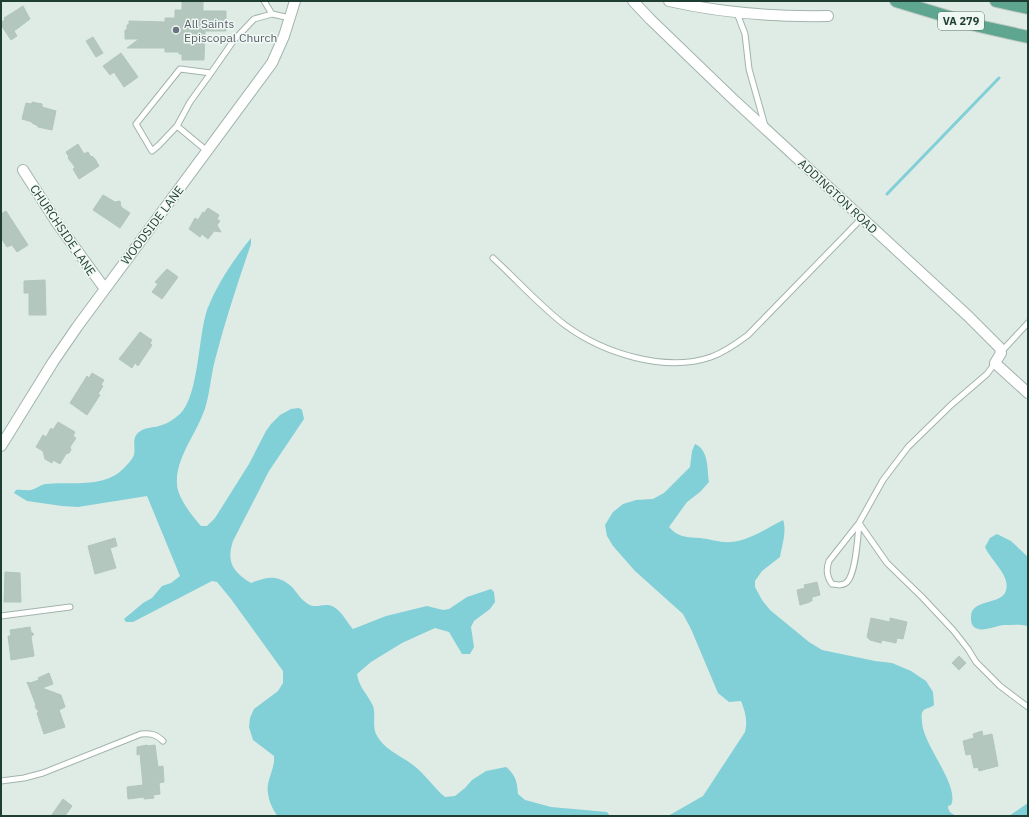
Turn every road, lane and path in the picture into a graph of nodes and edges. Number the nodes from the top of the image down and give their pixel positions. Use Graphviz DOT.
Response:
graph roads {
  1 [pos="264,1"];
  2 [pos="295,1"];
  3 [pos="633,1"];
  4 [pos="669,1"];
  5 [pos="896,1"];
  6 [pos="996,1"];
  7 [pos="1028,8"];
  8 [pos="737,13"];
  9 [pos="272,14"];
  10 [pos="828,16"];
  11 [pos="290,18"];
  12 [pos="1028,37"];
  13 [pos="211,72"];
  14 [pos="177,126"];
  15 [pos="766,129"];
  16 [pos="207,151"];
  17 [pos="23,170"];
  18 [pos="862,218"];
  19 [pos="493,258"];
  20 [pos="105,289"];
  21 [pos="1028,323"];
  22 [pos="1026,328"];
  23 [pos="1001,353"];
  24 [pos="995,364"];
  25 [pos="1028,394"];
  26 [pos="1,446"];
  27 [pos="859,523"];
  28 [pos="70,607"];
  29 [pos="1,616"];
  30 [pos="1028,707"];
  31 [pos="163,741"];
  32 [pos="1,781"];
  1 -- 9 [label="lane"];
  2 -- 11 [label="street, WOODSIDE LANE"];
  3 -- 15 [label="street, ADDINGTON ROAD"];
  4 -- 8 [label="street"];
  5 -- 12 [label="main road, VA 279"];
  6 -- 7 [label="main road, VA 279"];
  8 -- 10 [label="street"];
  8 -- 15 [label="lane"];
  9 -- 11 [label="lane"];
  9 -- 13 [label="lane"];
  11 -- 16 [label="street, WOODSIDE LANE"];
  13 -- 14 [label="lane"];
  13 -- 14 [label="lane"];
  14 -- 16 [label="lane"];
  15 -- 18 [label="street, ADDINGTON ROAD"];
  16 -- 20 [label="street, WOODSIDE LANE"];
  17 -- 20 [label="street, CHURCHSIDE LANE"];
  18 -- 19 [label="lane"];
  18 -- 23 [label="street, ADDINGTON ROAD"];
  20 -- 26 [label="street, WOODSIDE LANE"];
  21 -- 22 [label="lane"];
  22 -- 23 [label="lane"];
  23 -- 24 [label="street"];
  24 -- 25 [label="street"];
  24 -- 27 [label="lane"];
  27 -- 27 [label="lane"];
  27 -- 30 [label="lane"];
  28 -- 29 [label="lane"];
  31 -- 32 [label="lane"];
}
